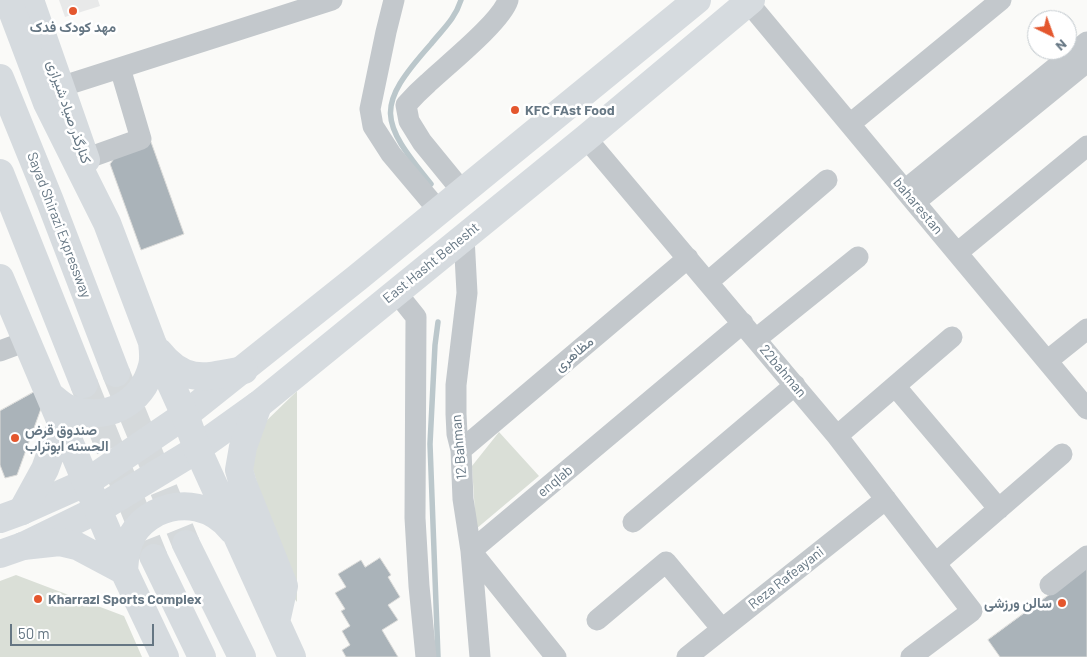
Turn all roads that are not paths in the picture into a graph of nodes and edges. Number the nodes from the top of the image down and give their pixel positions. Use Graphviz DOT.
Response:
graph roads {
  1 [pos="8,0"];
  2 [pos="30,0"];
  3 [pos="332,0"];
  4 [pos="394,0"];
  5 [pos="508,0"];
  6 [pos="697,0"];
  7 [pos="1001,0"];
  8 [pos="750,1"];
  9 [pos="1087,42"];
  10 [pos="1087,62"];
  11 [pos="120,68"];
  12 [pos="0,78"];
  13 [pos="60,87"];
  14 [pos="850,124"];
  15 [pos="586,138"];
  16 [pos="1087,146"];
  17 [pos="85,159"];
  18 [pos="0,173"];
  19 [pos="827,180"];
  20 [pos="462,191"];
  21 [pos="910,196"];
  22 [pos="439,211"];
  23 [pos="107,223"];
  24 [pos="464,237"];
  25 [pos="957,253"];
  26 [pos="858,257"];
  27 [pos="688,258"];
  28 [pos="0,278"];
  29 [pos="708,282"];
  30 [pos="396,292"];
  31 [pos="1087,329"];
  32 [pos="749,331"];
  33 [pos="952,337"];
  34 [pos="27,341"];
  35 [pos="152,342"];
  36 [pos="0,351"];
  37 [pos="1047,361"];
  38 [pos="244,370"];
  39 [pos="116,373"];
  40 [pos="84,384"];
  41 [pos="795,385"];
  42 [pos="895,386"];
  43 [pos="51,396"];
  44 [pos="258,405"];
  45 [pos="1087,409"];
  46 [pos="185,415"];
  47 [pos="61,425"];
  48 [pos="837,436"];
  49 [pos="197,448"];
  50 [pos="461,450"];
  51 [pos="1062,454"];
  52 [pos="87,482"];
  53 [pos="886,499"];
  54 [pos="98,509"];
  55 [pos="999,509"];
  56 [pos="11,515"];
  57 [pos="633,522"];
  58 [pos="238,537"];
  59 [pos="186,544"];
  60 [pos="12,550"];
  61 [pos="471,551"];
  62 [pos="1087,556"];
  63 [pos="154,558"];
  64 [pos="936,563"];
  65 [pos="124,571"];
  66 [pos="1050,585"];
  67 [pos="598,620"];
  68 [pos="276,622"];
  69 [pos="722,629"];
  70 [pos="165,657"];
  71 [pos="202,657"];
  72 [pos="242,657"];
  73 [pos="292,657"];
  74 [pos="426,657"];
  75 [pos="480,657"];
  76 [pos="556,657"];
  77 [pos="687,657"];
  78 [pos="911,657"];
  1 -- 23 [label="main road"];
  2 -- 13 [label="main road, کنارگذر صیاد شیرازی"];
  3 -- 11 [label="street"];
  4 -- 22 [label="street"];
  5 -- 20 [label="street"];
  6 -- 20 [label="main road"];
  7 -- 14 [label="street"];
  8 -- 14 [label="street, baharestan"];
  8 -- 15 [label="main road, East Hasht Behesht"];
  9 -- 21 [label="street"];
  10 -- 21 [label="street"];
  11 -- 13 [label="street"];
  11 -- 17 [label="street"];
  12 -- 39 [label="main road, Sayad Shirazi Expressway"];
  13 -- 17 [label="main road, کنارگذر صیاد شیرازی"];
  14 -- 21 [label="street, baharestan"];
  15 -- 24 [label="main road, East Hasht Behesht"];
  15 -- 27 [label="street, 22bahman"];
  16 -- 25 [label="street"];
  17 -- 23 [label="main road, کنارگذر صیاد شیرازی"];
  18 -- 40 [label="main road"];
  19 -- 29 [label="street"];
  20 -- 22 [label="main road"];
  21 -- 25 [label="street, baharestan"];
  22 -- 38 [label="main road"];
  23 -- 35 [label="main road"];
  24 -- 30 [label="main road, East Hasht Behesht"];
  24 -- 50 [label="street, 12 Bahman"];
  25 -- 37 [label="street, baharestan"];
  26 -- 32 [label="street, enqlab"];
  27 -- 29 [label="street, 22bahman"];
  27 -- 50 [label="street, مظاهری"];
  28 -- 34 [label="main road"];
  29 -- 32 [label="street, 22bahman"];
  30 -- 44 [label="main road, East Hasht Behesht"];
  30 -- 74 [label="street"];
  31 -- 37 [label="street"];
  32 -- 41 [label="street, 22bahman"];
  32 -- 61 [label="street, enqlab"];
  33 -- 42 [label="street"];
  34 -- 36 [label="street"];
  34 -- 43 [label="main road"];
  35 -- 38 [label="main road"];
  35 -- 43 [label="main road"];
  35 -- 46 [label="main road"];
  37 -- 45 [label="street, baharestan"];
  38 -- 46 [label="main road"];
  41 -- 48 [label="street, 22bahman"];
  41 -- 57 [label="street"];
  42 -- 48 [label="street"];
  42 -- 55 [label="street"];
  43 -- 47 [label="main road"];
  44 -- 49 [label="main road, East Hasht Behesht"];
  44 -- 68 [label="main road"];
  46 -- 49 [label="main road"];
  46 -- 52 [label="main road"];
  47 -- 52 [label="main road"];
  47 -- 56 [label="main road"];
  48 -- 53 [label="street, 22bahman"];
  49 -- 54 [label="main road, East Hasht Behesht"];
  49 -- 58 [label="main road"];
  50 -- 61 [label="street, 12 Bahman"];
  51 -- 55 [label="street"];
  52 -- 54 [label="main road"];
  52 -- 56 [label="main road"];
  53 -- 64 [label="street, 22bahman"];
  53 -- 69 [label="street, Reza Rafeayani"];
  54 -- 60 [label="main road, East Hasht Behesht"];
  54 -- 65 [label="main road"];
  55 -- 64 [label="street"];
  58 -- 65 [label="main road"];
  58 -- 68 [label="main road"];
  59 -- 72 [label="main road"];
  60 -- 65 [label="main road"];
  61 -- 75 [label="street, 12 Bahman"];
  61 -- 76 [label="street"];
  62 -- 66 [label="street"];
  63 -- 71 [label="main road"];
  64 -- 78 [label="street, 22bahman"];
  65 -- 70 [label="main road"];
  67 -- 69 [label="street"];
  68 -- 73 [label="main road"];
  69 -- 77 [label="street, Reza Rafeayani"];
}
